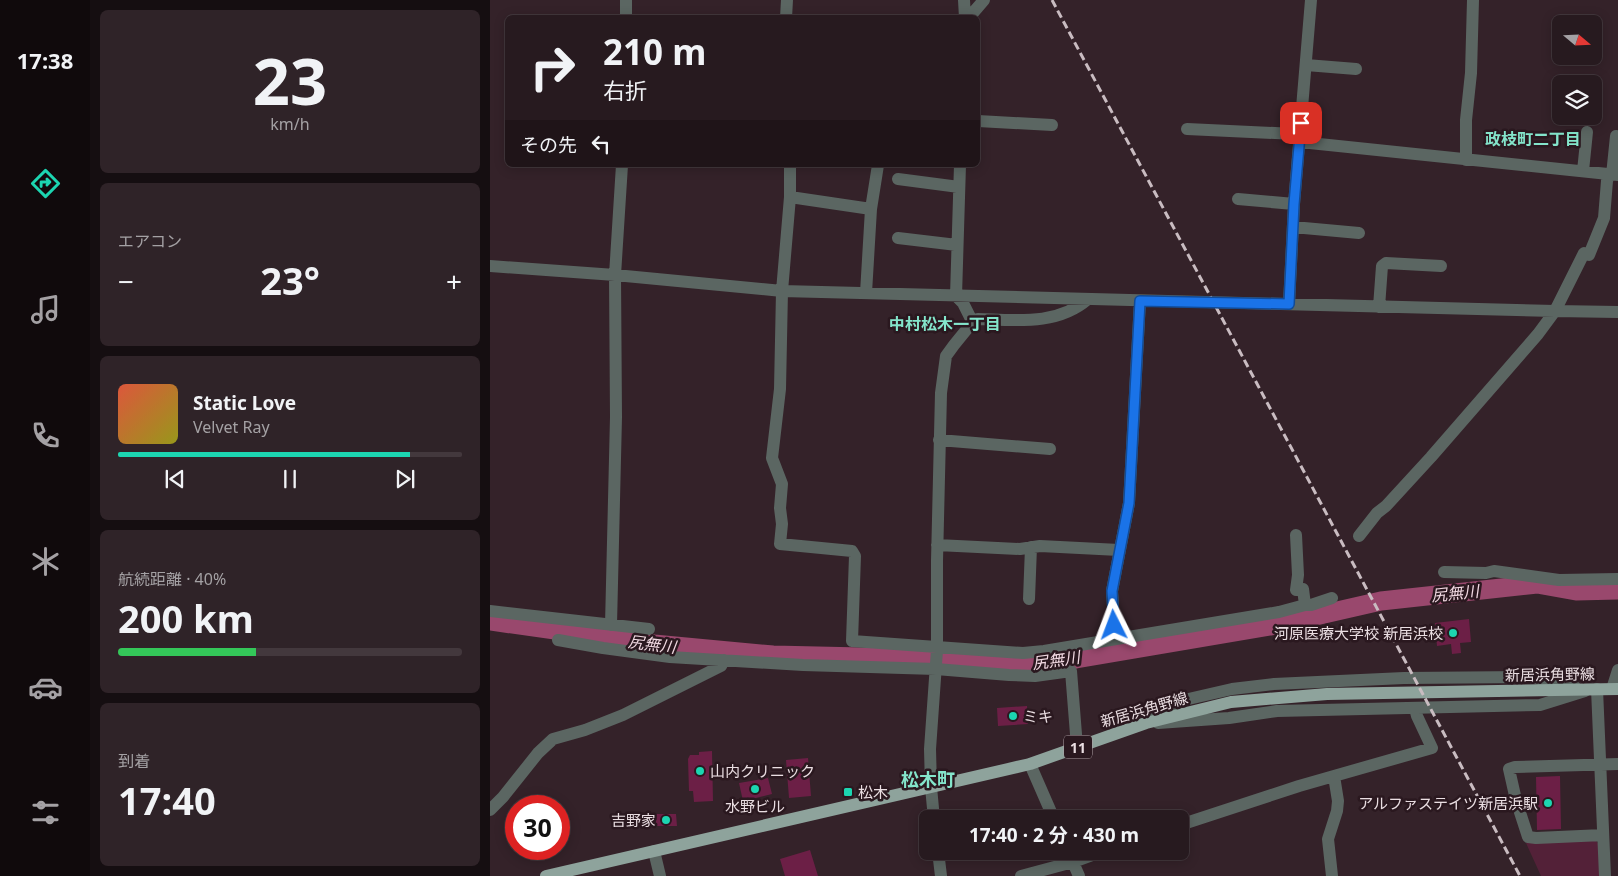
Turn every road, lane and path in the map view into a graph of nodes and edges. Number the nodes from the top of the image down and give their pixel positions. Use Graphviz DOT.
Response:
graph roads {
  1 [pos="626,0"];
  2 [pos="787,0"];
  3 [pos="964,0"];
  4 [pos="984,0"];
  5 [pos="1311,0"];
  6 [pos="1473,0"];
  7 [pos="626,15"];
  8 [pos="786,15"];
  9 [pos="966,15"];
  10 [pos="972,15"];
  11 [pos="1306,65"];
  12 [pos="1356,69"];
  13 [pos="980,121"];
  14 [pos="1052,125"];
  15 [pos="1187,129"];
  16 [pos="1587,132"];
  17 [pos="1616,136"];
  18 [pos="1300,142"];
  19 [pos="1466,160"];
  20 [pos="622,167"];
  21 [pos="790,167"];
  22 [pos="878,167"];
  23 [pos="960,167"];
  24 [pos="1583,172"];
  25 [pos="1613,175"];
  26 [pos="898,179"];
  27 [pos="959,187"];
  28 [pos="790,197"];
  29 [pos="1238,199"];
  30 [pos="1294,204"];
  31 [pos="871,209"];
  32 [pos="1294,227"];
  33 [pos="1359,233"];
  34 [pos="898,238"];
  35 [pos="957,245"];
  36 [pos="490,266"];
  37 [pos="1441,266"];
  38 [pos="615,275"];
  39 [pos="782,291"];
  40 [pos="866,292"];
  41 [pos="956,296"];
  42 [pos="1088,299"];
  43 [pos="1140,301"];
  44 [pos="1289,304"];
  45 [pos="1379,307"];
  46 [pos="1556,312"];
  47 [pos="1618,312"];
  48 [pos="972,321"];
  49 [pos="939,440"];
  50 [pos="1050,449"];
  51 [pos="1296,536"];
  52 [pos="1359,536"];
  53 [pos="937,544"];
  54 [pos="1031,547"];
  55 [pos="1119,550"];
  56 [pos="1444,572"];
  57 [pos="1618,579"];
  58 [pos="1332,598"];
  59 [pos="1029,599"];
  60 [pos="1305,605"];
  61 [pos="490,611"];
  62 [pos="611,625"];
  63 [pos="649,629"];
  64 [pos="1115,639"];
  65 [pos="558,640"];
  66 [pos="937,648"];
  67 [pos="724,660"];
  68 [pos="936,667"];
  69 [pos="1618,670"];
  70 [pos="1615,689"];
  71 [pos="1592,690"];
  72 [pos="1415,708"];
  73 [pos="1146,723"];
  74 [pos="1077,747"];
  75 [pos="1030,764"];
  76 [pos="1600,764"];
  77 [pos="1618,764"];
  78 [pos="1334,776"];
  79 [pos="931,787"];
  80 [pos="490,810"];
  81 [pos="933,810"];
  82 [pos="1050,810"];
  83 [pos="1189,822"];
  84 [pos="1603,835"];
  85 [pos="654,851"];
  86 [pos="939,860"];
  87 [pos="1062,860"];
  88 [pos="1071,860"];
  89 [pos="546,876"];
  90 [pos="660,876"];
  91 [pos="941,876"];
  92 [pos="1021,876"];
  93 [pos="1078,876"];
  94 [pos="1332,876"];
  95 [pos="1604,876"];
  1 -- 7 [label="street"];
  2 -- 8 [label="street"];
  3 -- 9 [label="street"];
  4 -- 10 [label="street"];
  5 -- 11 [label="street"];
  6 -- 19 [label="street"];
  11 -- 12 [label="street"];
  11 -- 18 [label="street"];
  13 -- 14 [label="street"];
  15 -- 18 [label="street"];
  16 -- 24 [label="street"];
  17 -- 25 [label="street"];
  18 -- 19 [label="street"];
  18 -- 30 [label="street"];
  19 -- 24 [label="street"];
  20 -- 38 [label="street"];
  21 -- 28 [label="street"];
  22 -- 31 [label="street"];
  23 -- 27 [label="street"];
  24 -- 25 [label="street"];
  25 -- 46 [label="street"];
  26 -- 27 [label="street"];
  27 -- 35 [label="street"];
  28 -- 31 [label="street"];
  28 -- 39 [label="street"];
  29 -- 30 [label="street"];
  30 -- 32 [label="street"];
  31 -- 40 [label="street"];
  32 -- 33 [label="street"];
  32 -- 44 [label="street"];
  34 -- 35 [label="street"];
  35 -- 41 [label="street"];
  36 -- 38 [label="street"];
  37 -- 45 [label="street"];
  38 -- 39 [label="street"];
  38 -- 62 [label="street"];
  39 -- 40 [label="street"];
  39 -- 66 [label="street"];
  40 -- 41 [label="street"];
  41 -- 42 [label="street"];
  41 -- 48 [label="street"];
  42 -- 43 [label="street"];
  42 -- 48 [label="street"];
  43 -- 44 [label="street"];
  43 -- 55 [label="street"];
  44 -- 45 [label="street"];
  45 -- 46 [label="street"];
  46 -- 47 [label="street"];
  46 -- 52 [label="street"];
  48 -- 49 [label="street"];
  49 -- 50 [label="street"];
  49 -- 53 [label="street"];
  51 -- 60 [label="street"];
  53 -- 54 [label="street"];
  53 -- 66 [label="street"];
  54 -- 55 [label="street"];
  54 -- 59 [label="street"];
  55 -- 64 [label="street"];
  56 -- 57 [label="street"];
  58 -- 60 [label="street"];
  60 -- 64 [label="street"];
  61 -- 62 [label="street"];
  62 -- 63 [label="street"];
  64 -- 66 [label="street"];
  65 -- 67 [label="street"];
  66 -- 68 [label="street"];
  67 -- 68 [label="street"];
  67 -- 80 [label="street"];
  68 -- 74 [label="street"];
  68 -- 79 [label="street"];
  69 -- 70 [label="street"];
  70 -- 71 [label="main road, 新居浜角野線 / 11"];
  71 -- 72 [label="street"];
  71 -- 73 [label="main road, 新居浜角野線 / 11"];
  71 -- 76 [label="street"];
  72 -- 73 [label="street"];
  72 -- 78 [label="street"];
  73 -- 74 [label="main road, 新居浜角野線 / 11"];
  74 -- 75 [label="main road, 新居浜角野線 / 11"];
  75 -- 79 [label="main road, 新居浜角野線 / 11"];
  75 -- 82 [label="street"];
  76 -- 77 [label="street"];
  76 -- 84 [label="street"];
  76 -- 84 [label="street"];
  78 -- 83 [label="street"];
  78 -- 94 [label="street"];
  79 -- 81 [label="street"];
  79 -- 85 [label="main road, 新居浜角野線 / 11"];
  84 -- 95 [label="street"];
  85 -- 89 [label="main road, 新居浜角野線 / 11"];
  85 -- 90 [label="street"];
  86 -- 91 [label="street"];
  87 -- 92 [label="street"];
  88 -- 93 [label="street"];
}
